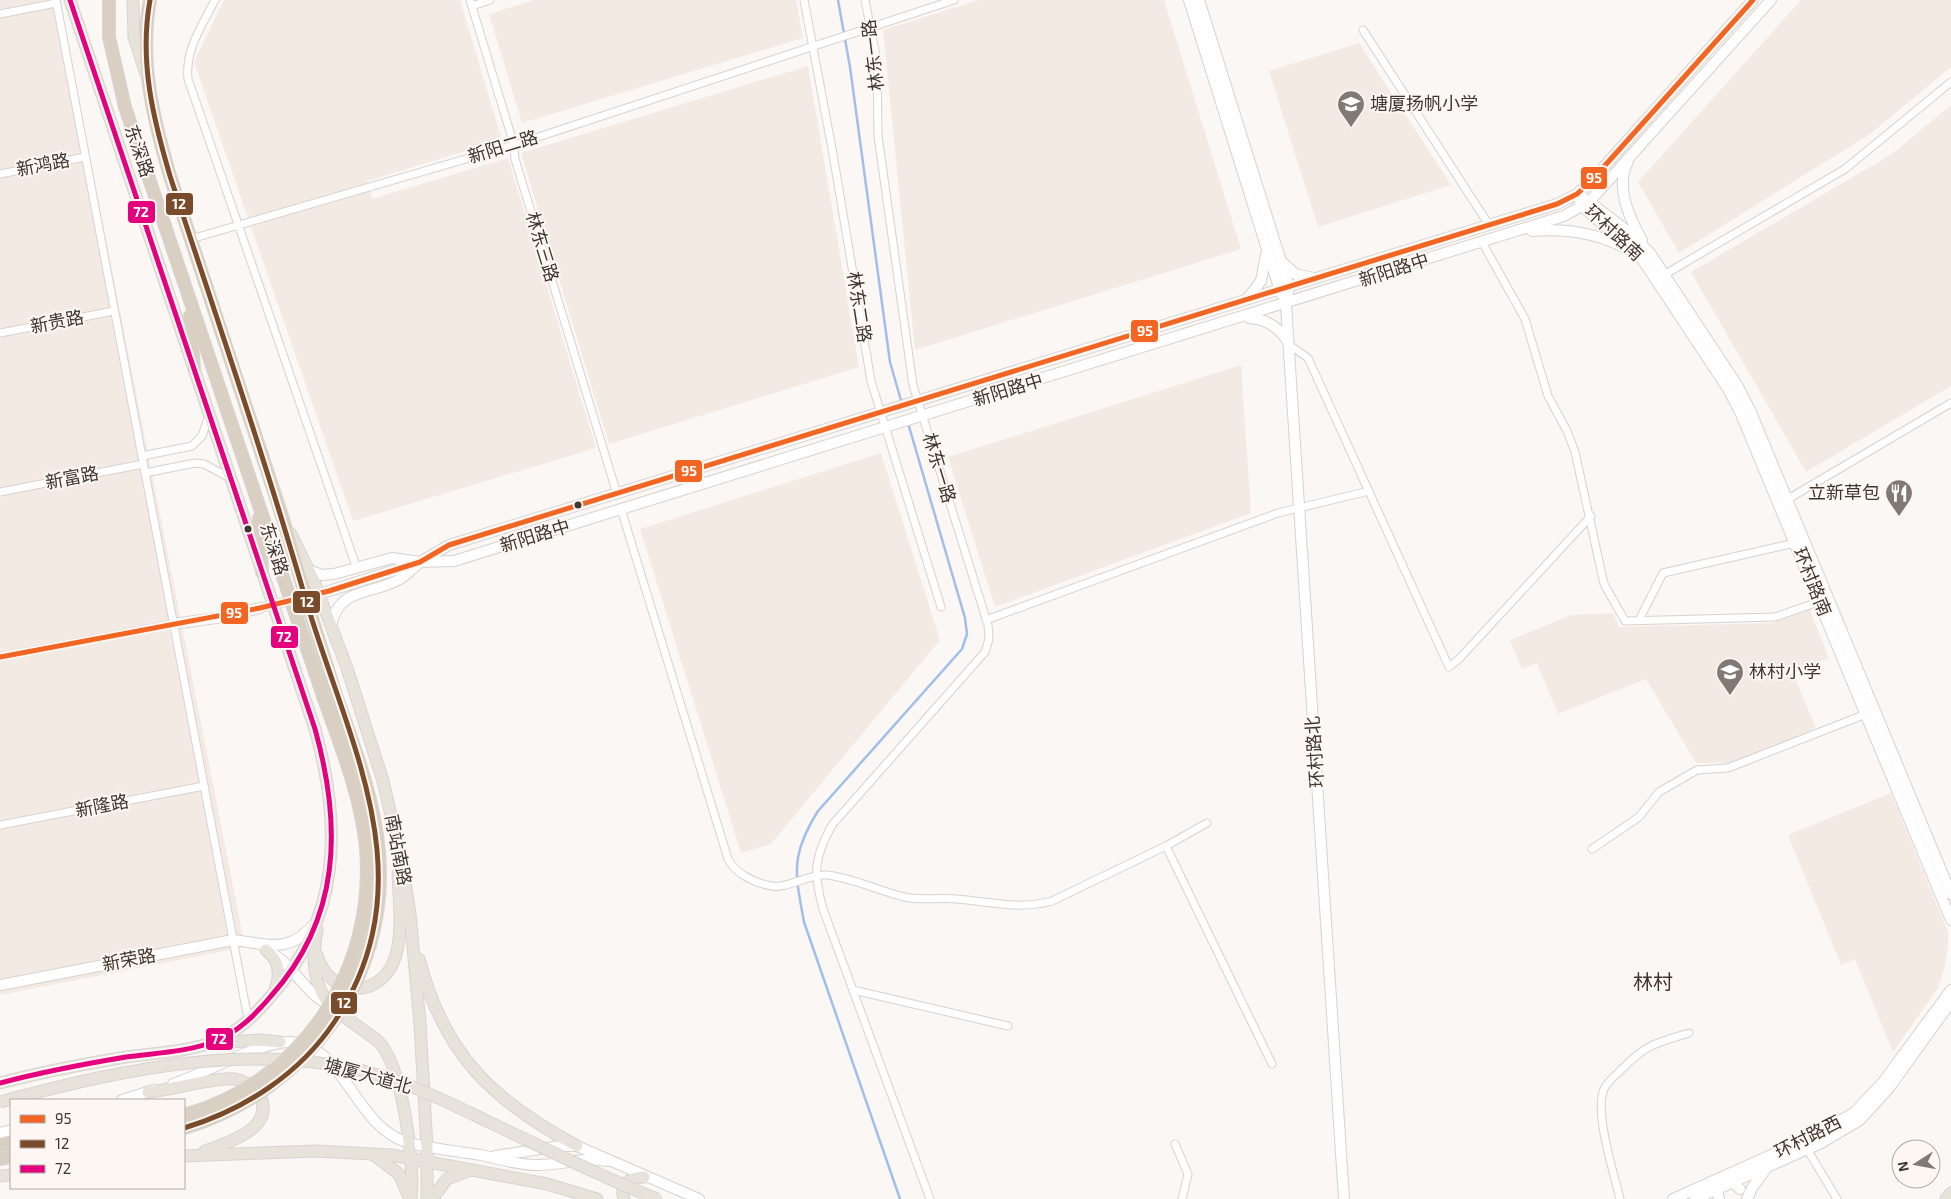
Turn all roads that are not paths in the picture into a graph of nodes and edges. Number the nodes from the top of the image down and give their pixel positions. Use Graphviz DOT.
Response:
graph roads {
  1 [pos="70,0"];
  2 [pos="108,0"];
  3 [pos="133,0"];
  4 [pos="150,0"];
  5 [pos="215,0"];
  6 [pos="490,0"];
  7 [pos="804,0"];
  8 [pos="865,0"];
  9 [pos="954,0"];
  10 [pos="1189,0"];
  11 [pos="1199,0"];
  12 [pos="1753,0"];
  13 [pos="1771,0"];
  14 [pos="56,2"];
  15 [pos="471,3"];
  16 [pos="0,14"];
  17 [pos="870,26"];
  18 [pos="1363,30"];
  19 [pos="813,45"];
  20 [pos="147,78"];
  21 [pos="1951,82"];
  22 [pos="514,144"];
  23 [pos="1630,156"];
  24 [pos="85,157"];
  25 [pos="0,174"];
  26 [pos="1576,194"];
  27 [pos="1586,204"];
  28 [pos="1489,225"];
  29 [pos="238,226"];
  30 [pos="1516,232"];
  31 [pos="191,240"];
  32 [pos="1482,242"];
  33 [pos="1265,244"];
  34 [pos="1278,252"];
  35 [pos="1646,256"];
  36 [pos="1662,276"];
  37 [pos="1317,278"];
  38 [pos="1284,288"];
  39 [pos="189,298"];
  40 [pos="1247,299"];
  41 [pos="1286,304"];
  42 [pos="114,311"];
  43 [pos="1243,318"];
  44 [pos="0,333"];
  45 [pos="1288,344"];
  46 [pos="194,368"];
  47 [pos="913,402"];
  48 [pos="1951,403"];
  49 [pos="885,411"];
  50 [pos="210,414"];
  51 [pos="918,418"];
  52 [pos="889,427"];
  53 [pos="142,456"];
  54 [pos="143,464"];
  55 [pos="145,473"];
  56 [pos="231,479"];
  57 [pos="1369,491"];
  58 [pos="0,492"];
  59 [pos="617,494"];
  60 [pos="1788,499"];
  61 [pos="258,501"];
  62 [pos="1299,508"];
  63 [pos="621,509"];
  64 [pos="1591,516"];
  65 [pos="283,519"];
  66 [pos="1795,543"];
  67 [pos="420,562"];
  68 [pos="357,569"];
  69 [pos="308,570"];
  70 [pos="262,572"];
  71 [pos="329,591"];
  72 [pos="1824,600"];
  73 [pos="941,607"];
  74 [pos="260,608"];
  75 [pos="986,620"];
  76 [pos="1639,620"];
  77 [pos="174,624"];
  78 [pos="331,626"];
  79 [pos="0,657"];
  80 [pos="330,697"];
  81 [pos="1866,714"];
  82 [pos="204,786"];
  83 [pos="392,816"];
  84 [pos="1207,823"];
  85 [pos="0,825"];
  86 [pos="1166,846"];
  87 [pos="1592,849"];
  88 [pos="815,875"];
  89 [pos="1951,894"];
  90 [pos="410,914"];
  91 [pos="318,919"];
  92 [pos="1951,920"];
  93 [pos="233,940"];
  94 [pos="315,943"];
  95 [pos="263,948"];
  96 [pos="292,970"];
  97 [pos="0,985"];
  98 [pos="853,990"];
  99 [pos="1951,990"];
  100 [pos="272,995"];
  101 [pos="1951,1002"];
  102 [pos="330,1006"];
  103 [pos="248,1019"];
  104 [pos="1008,1026"];
  105 [pos="1689,1033"];
  106 [pos="280,1042"];
  107 [pos="202,1045"];
  108 [pos="1272,1064"];
  109 [pos="0,1083"];
  110 [pos="148,1092"];
  111 [pos="13,1099"];
  112 [pos="125,1099"];
  113 [pos="185,1115"];
  114 [pos="185,1128"];
  115 [pos="409,1142"];
  116 [pos="1174,1144"];
  117 [pos="577,1146"];
  118 [pos="427,1147"];
  119 [pos="1807,1149"];
  120 [pos="368,1152"];
  121 [pos="189,1156"];
  122 [pos="487,1156"];
  123 [pos="411,1157"];
  124 [pos="426,1160"];
  125 [pos="608,1161"];
  126 [pos="1769,1166"];
  127 [pos="477,1170"];
  128 [pos="644,1176"];
  129 [pos="1720,1178"];
  130 [pos="1741,1192"];
  131 [pos="1951,1193"];
  132 [pos="1719,1196"];
  133 [pos="410,1199"];
  134 [pos="427,1199"];
  135 [pos="432,1199"];
  136 [pos="597,1199"];
  137 [pos="624,1199"];
  138 [pos="657,1199"];
  139 [pos="700,1199"];
  140 [pos="930,1199"];
  141 [pos="1182,1199"];
  142 [pos="1344,1199"];
  143 [pos="1620,1199"];
  144 [pos="1673,1199"];
  145 [pos="1695,1199"];
  146 [pos="1838,1199"];
  147 [pos="1946,1199"];
  1 -- 46 [label="main road"];
  2 -- 39 [label="highway, 东深路"];
  3 -- 20 [label="main road"];
  4 -- 20 [label="highway, 东深路"];
  5 -- 29 [label="street"];
  6 -- 15 [label="street"];
  7 -- 19 [label="street, 林东二路"];
  8 -- 17 [label="street, 林东一路"];
  9 -- 17 [label="street, 新阳二路"];
  10 -- 33 [label="main road"];
  11 -- 34 [label="main road"];
  12 -- 26 [label="main road, 新阳路中"];
  13 -- 23 [label="main road"];
  14 -- 16 [label="street"];
  14 -- 24 [label="street"];
  15 -- 22 [label="street, 林东三路"];
  17 -- 19 [label="street, 新阳二路"];
  17 -- 47 [label="street, 林东一路"];
  18 -- 28 [label="street"];
  19 -- 22 [label="street, 新阳二路"];
  19 -- 49 [label="street, 林东二路"];
  20 -- 31 [label="highway, 东深路"];
  21 -- 36 [label="street"];
  22 -- 29 [label="street, 新阳二路"];
  22 -- 59 [label="street, 林东三路"];
  23 -- 27 [label="main road"];
  23 -- 35 [label="main road"];
  24 -- 25 [label="street, 新鸿路"];
  24 -- 42 [label="street"];
  26 -- 27 [label="main road, 环村路南"];
  26 -- 28 [label="main road, 新阳路中"];
  27 -- 30 [label="main road, 新阳路中"];
  27 -- 35 [label="main road, 环村路南"];
  28 -- 37 [label="main road, 新阳路中"];
  29 -- 31 [label="street, 新阳二路"];
  29 -- 68 [label="street"];
  30 -- 32 [label="main road, 新阳路中"];
  30 -- 35 [label="main road"];
  31 -- 65 [label="highway, 东深路"];
  32 -- 41 [label="main road, 新阳路中"];
  32 -- 64 [label="street"];
  33 -- 38 [label="main road"];
  33 -- 40 [label="main road"];
  34 -- 37 [label="main road"];
  34 -- 38 [label="main road"];
  35 -- 36 [label="main road, 环村路南"];
  36 -- 60 [label="main road, 环村路南"];
  36 -- 66 [label="main road, 环村路南"];
  37 -- 38 [label="main road, 新阳路中"];
  38 -- 40 [label="main road, 新阳路中"];
  38 -- 41 [label="main road, 环村路北"];
  39 -- 46 [label="highway"];
  39 -- 61 [label="highway, 东深路"];
  40 -- 47 [label="main road, 新阳路中"];
  41 -- 43 [label="main road, 新阳路中"];
  41 -- 45 [label="main road, 环村路北"];
  42 -- 44 [label="street, 新贵路"];
  42 -- 53 [label="street"];
  43 -- 45 [label="main road"];
  43 -- 51 [label="main road, 新阳路中"];
  45 -- 57 [label="street"];
  45 -- 62 [label="main road, 环村路北"];
  46 -- 50 [label="main road"];
  47 -- 49 [label="main road, 新阳路中"];
  47 -- 51 [label="street, 林东一路"];
  48 -- 60 [label="street"];
  49 -- 52 [label="street, 林东二路"];
  49 -- 59 [label="main road, 新阳路中"];
  50 -- 53 [label="street"];
  50 -- 56 [label="main road"];
  51 -- 52 [label="main road, 新阳路中"];
  51 -- 75 [label="street, 林东一路"];
  52 -- 63 [label="main road, 新阳路中"];
  52 -- 73 [label="street, 林东二路"];
  53 -- 54 [label="street"];
  54 -- 55 [label="street"];
  54 -- 58 [label="street, 新富路"];
  55 -- 56 [label="street"];
  55 -- 77 [label="street"];
  56 -- 70 [label="main road"];
  57 -- 62 [label="street"];
  57 -- 64 [label="street"];
  59 -- 67 [label="main road, 新阳路中"];
  60 -- 72 [label="main road, 环村路南"];
  61 -- 70 [label="highway"];
  61 -- 80 [label="highway, 东深路"];
  62 -- 75 [label="street"];
  62 -- 142 [label="main road, 环村路北"];
  63 -- 67 [label="main road, 新阳路中"];
  63 -- 88 [label="street"];
  64 -- 76 [label="street"];
  65 -- 69 [label="main road, 南站南路"];
  65 -- 80 [label="highway, 东深路"];
  66 -- 72 [label="main road, 环村路南"];
  66 -- 76 [label="street"];
  67 -- 68 [label="main road"];
  67 -- 71 [label="main road, 新阳路中"];
  67 -- 78 [label="main road"];
  68 -- 69 [label="main road"];
  69 -- 78 [label="main road, 南站南路"];
  70 -- 91 [label="main road"];
  72 -- 76 [label="street"];
  72 -- 81 [label="main road, 环村路南"];
  72 -- 89 [label="main road, 环村路南"];
  74 -- 77 [label="main road"];
  75 -- 88 [label="street, 林东一路"];
  77 -- 79 [label="street"];
  77 -- 82 [label="street"];
  78 -- 83 [label="main road, 南站南路"];
  80 -- 113 [label="highway, 东深路, bridge"];
  80 -- 114 [label="highway, 东深路, bridge"];
  81 -- 87 [label="street"];
  81 -- 92 [label="main road, 环村路南"];
  82 -- 85 [label="street, 新隆路"];
  82 -- 93 [label="street"];
  83 -- 90 [label="main road, 南站南路"];
  83 -- 94 [label="main road"];
  84 -- 86 [label="street"];
  86 -- 88 [label="street"];
  86 -- 108 [label="street"];
  88 -- 98 [label="street"];
  90 -- 117 [label="main road"];
  90 -- 118 [label="main road, 南站南路"];
  91 -- 94 [label="main road"];
  91 -- 95 [label="main road"];
  91 -- 96 [label="main road"];
  93 -- 95 [label="main road, 新荣路"];
  93 -- 97 [label="main road, 新荣路"];
  93 -- 103 [label="street"];
  94 -- 102 [label="main road"];
  95 -- 96 [label="main road"];
  95 -- 100 [label="main road"];
  96 -- 100 [label="main road"];
  96 -- 102 [label="main road"];
  98 -- 104 [label="street"];
  98 -- 140 [label="street"];
  99 -- 129 [label="main road, 环村路西"];
  100 -- 103 [label="main road"];
  101 -- 119 [label="main road, 环村路西"];
  102 -- 115 [label="main road"];
  103 -- 107 [label="main road"];
  105 -- 143 [label="street"];
  106 -- 107 [label="main road"];
  106 -- 110 [label="main road"];
  106 -- 115 [label="main road"];
  107 -- 109 [label="main road"];
  110 -- 112 [label="main road"];
  110 -- 121 [label="main road"];
  111 -- 138 [label="main road, 塘厦大道北, bridge"];
  115 -- 118 [label="main road"];
  115 -- 123 [label="main road"];
  116 -- 141 [label="street"];
  117 -- 122 [label="main road"];
  117 -- 125 [label="main road"];
  118 -- 122 [label="main road"];
  118 -- 124 [label="main road, 南站南路"];
  119 -- 126 [label="main road, 环村路西"];
  119 -- 146 [label="street"];
  120 -- 121 [label="main road"];
  120 -- 123 [label="main road"];
  120 -- 133 [label="main road"];
  122 -- 125 [label="main road"];
  123 -- 124 [label="main road"];
  123 -- 133 [label="main road"];
  124 -- 127 [label="main road"];
  124 -- 134 [label="main road, 南站南路"];
  125 -- 128 [label="main road"];
  126 -- 130 [label="main road, 环村路西"];
  126 -- 130 [label="main road"];
  127 -- 135 [label="main road"];
  127 -- 136 [label="main road"];
  128 -- 137 [label="main road"];
  128 -- 139 [label="main road"];
  129 -- 130 [label="main road"];
  129 -- 132 [label="main road"];
  129 -- 144 [label="main road, 环村路西"];
  130 -- 132 [label="main road, 环村路西"];
  131 -- 147 [label="main road"];
  132 -- 145 [label="main road, 环村路西"];
}
